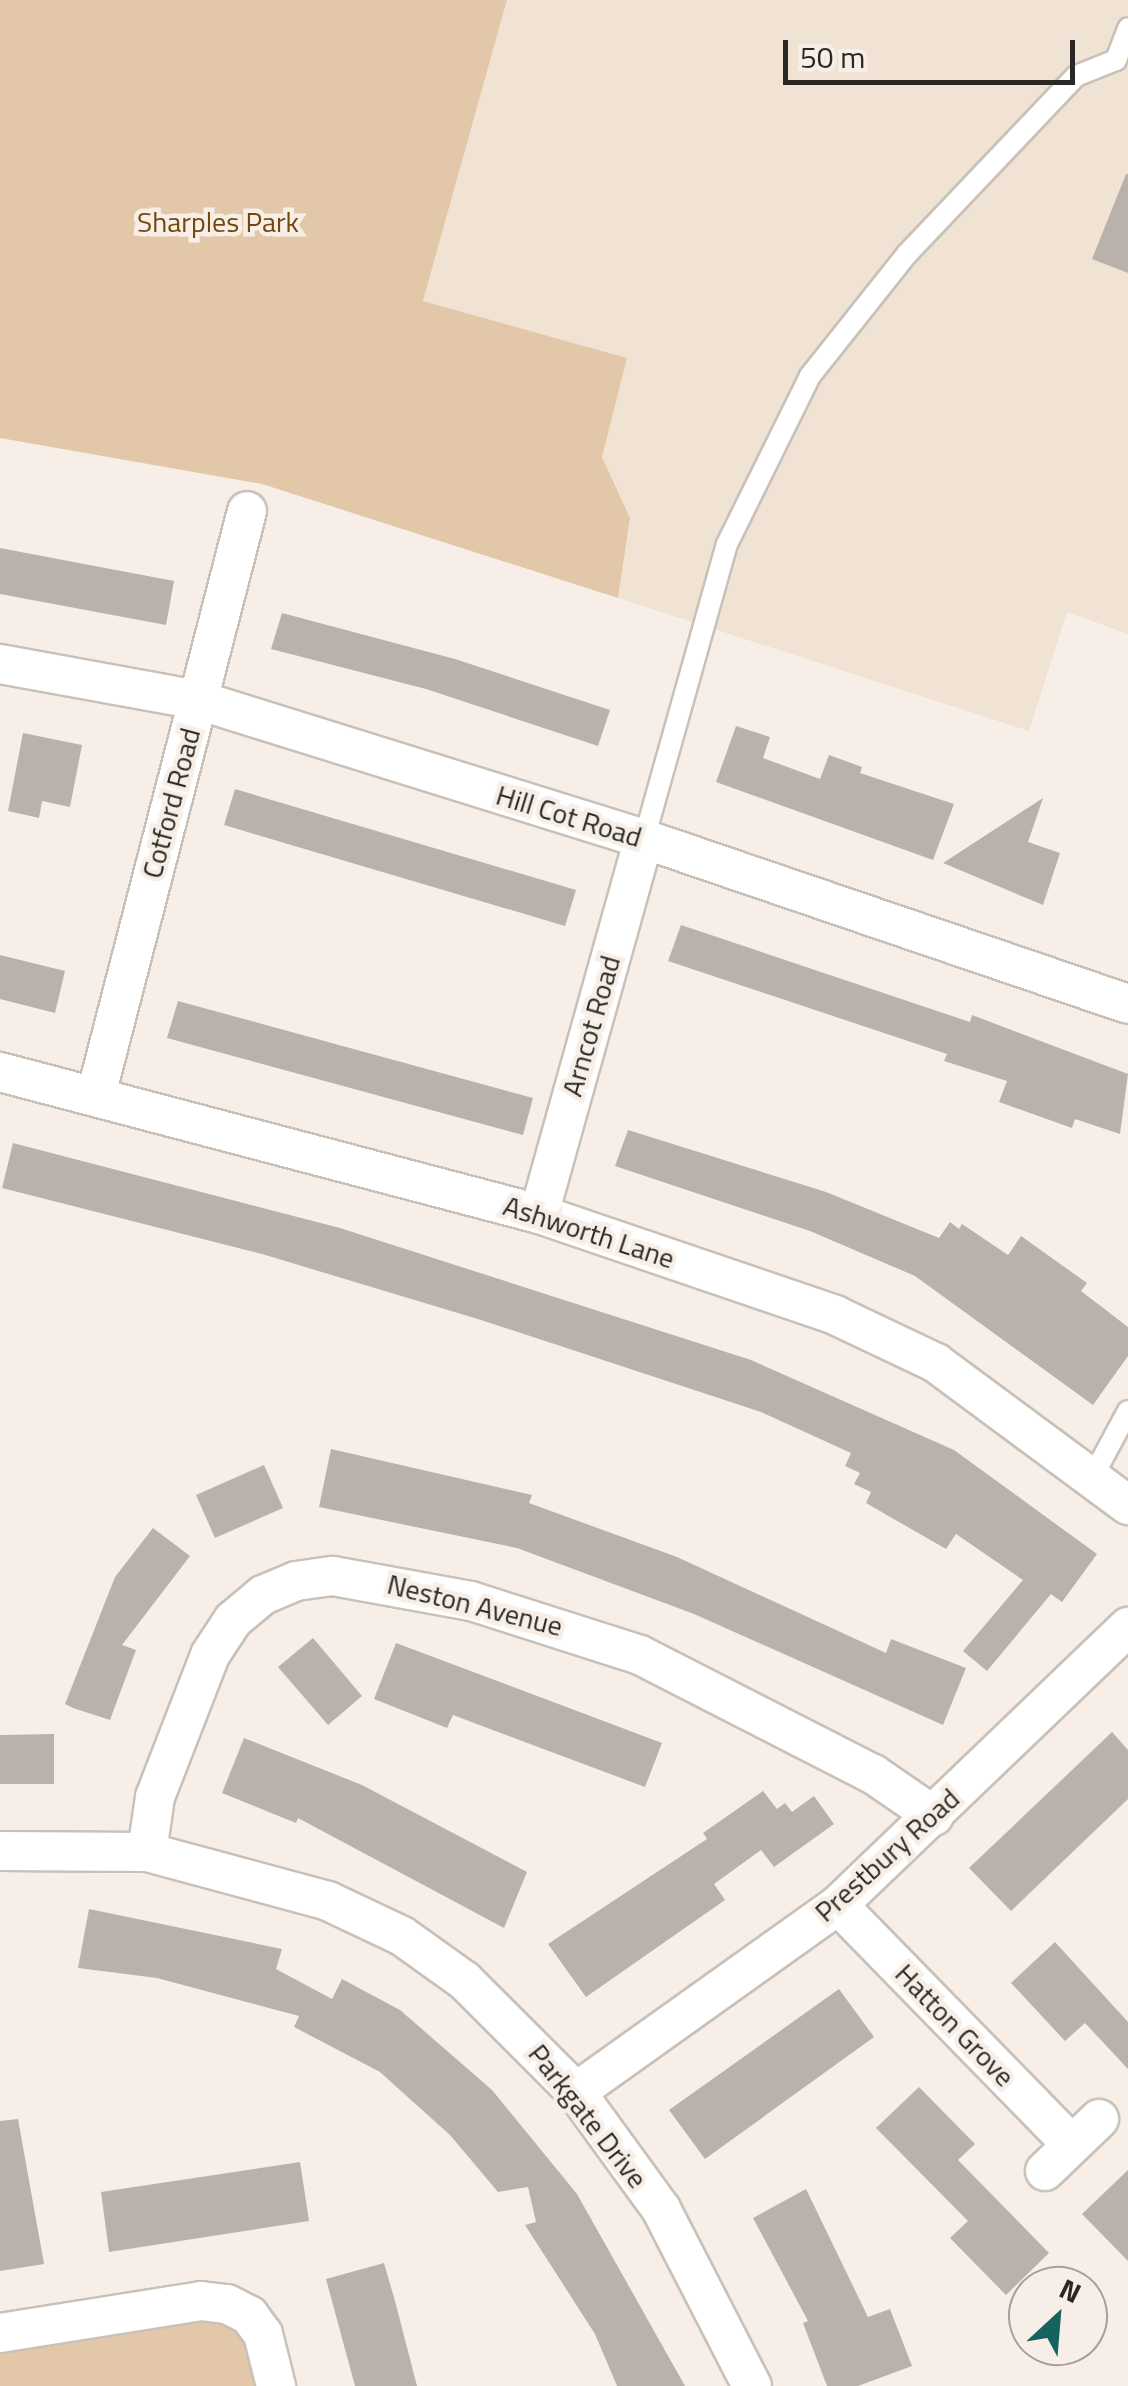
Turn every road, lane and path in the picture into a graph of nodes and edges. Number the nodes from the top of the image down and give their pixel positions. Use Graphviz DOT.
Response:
graph roads {
  1 [pos="1128,28"];
  2 [pos="1122,64"];
  3 [pos="247,510"];
  4 [pos="0,664"];
  5 [pos="198,700"];
  6 [pos="644,838"];
  7 [pos="1128,1004"];
  8 [pos="0,1072"];
  9 [pos="96,1095"];
  10 [pos="538,1214"];
  11 [pos="1128,1411"];
  12 [pos="1092,1478"];
  13 [pos="1128,1505"];
  14 [pos="1128,1627"];
  15 [pos="934,1816"];
  16 [pos="0,1852"];
  17 [pos="146,1852"];
  18 [pos="838,1905"];
  19 [pos="576,2092"];
  20 [pos="1072,2145"];
  21 [pos="0,2333"];
  22 [pos="276,2386"];
  23 [pos="752,2386"];
  1 -- 2 [label="lane"];
  2 -- 6 [label="lane"];
  3 -- 5 [label="street, Cotford Road"];
  4 -- 5 [label="street, Hill Cot Road"];
  5 -- 6 [label="street, Hill Cot Road"];
  5 -- 9 [label="street, Cotford Road"];
  6 -- 7 [label="street, Hill Cot Road"];
  6 -- 10 [label="street, Arncot Road"];
  8 -- 9 [label="street, Ashworth Lane"];
  9 -- 10 [label="street, Ashworth Lane"];
  10 -- 12 [label="street, Ashworth Lane"];
  11 -- 12 [label="lane"];
  12 -- 13 [label="street, Ashworth Lane"];
  14 -- 15 [label="street, Prestbury Road"];
  15 -- 17 [label="street, Neston Avenue"];
  15 -- 18 [label="street, Prestbury Road"];
  16 -- 17 [label="street, Parkgate Drive"];
  17 -- 19 [label="street, Parkgate Drive"];
  18 -- 19 [label="street, Prestbury Road"];
  18 -- 20 [label="street, Hatton Grove"];
  19 -- 23 [label="street, Parkgate Drive"];
  21 -- 22 [label="street"];
}
